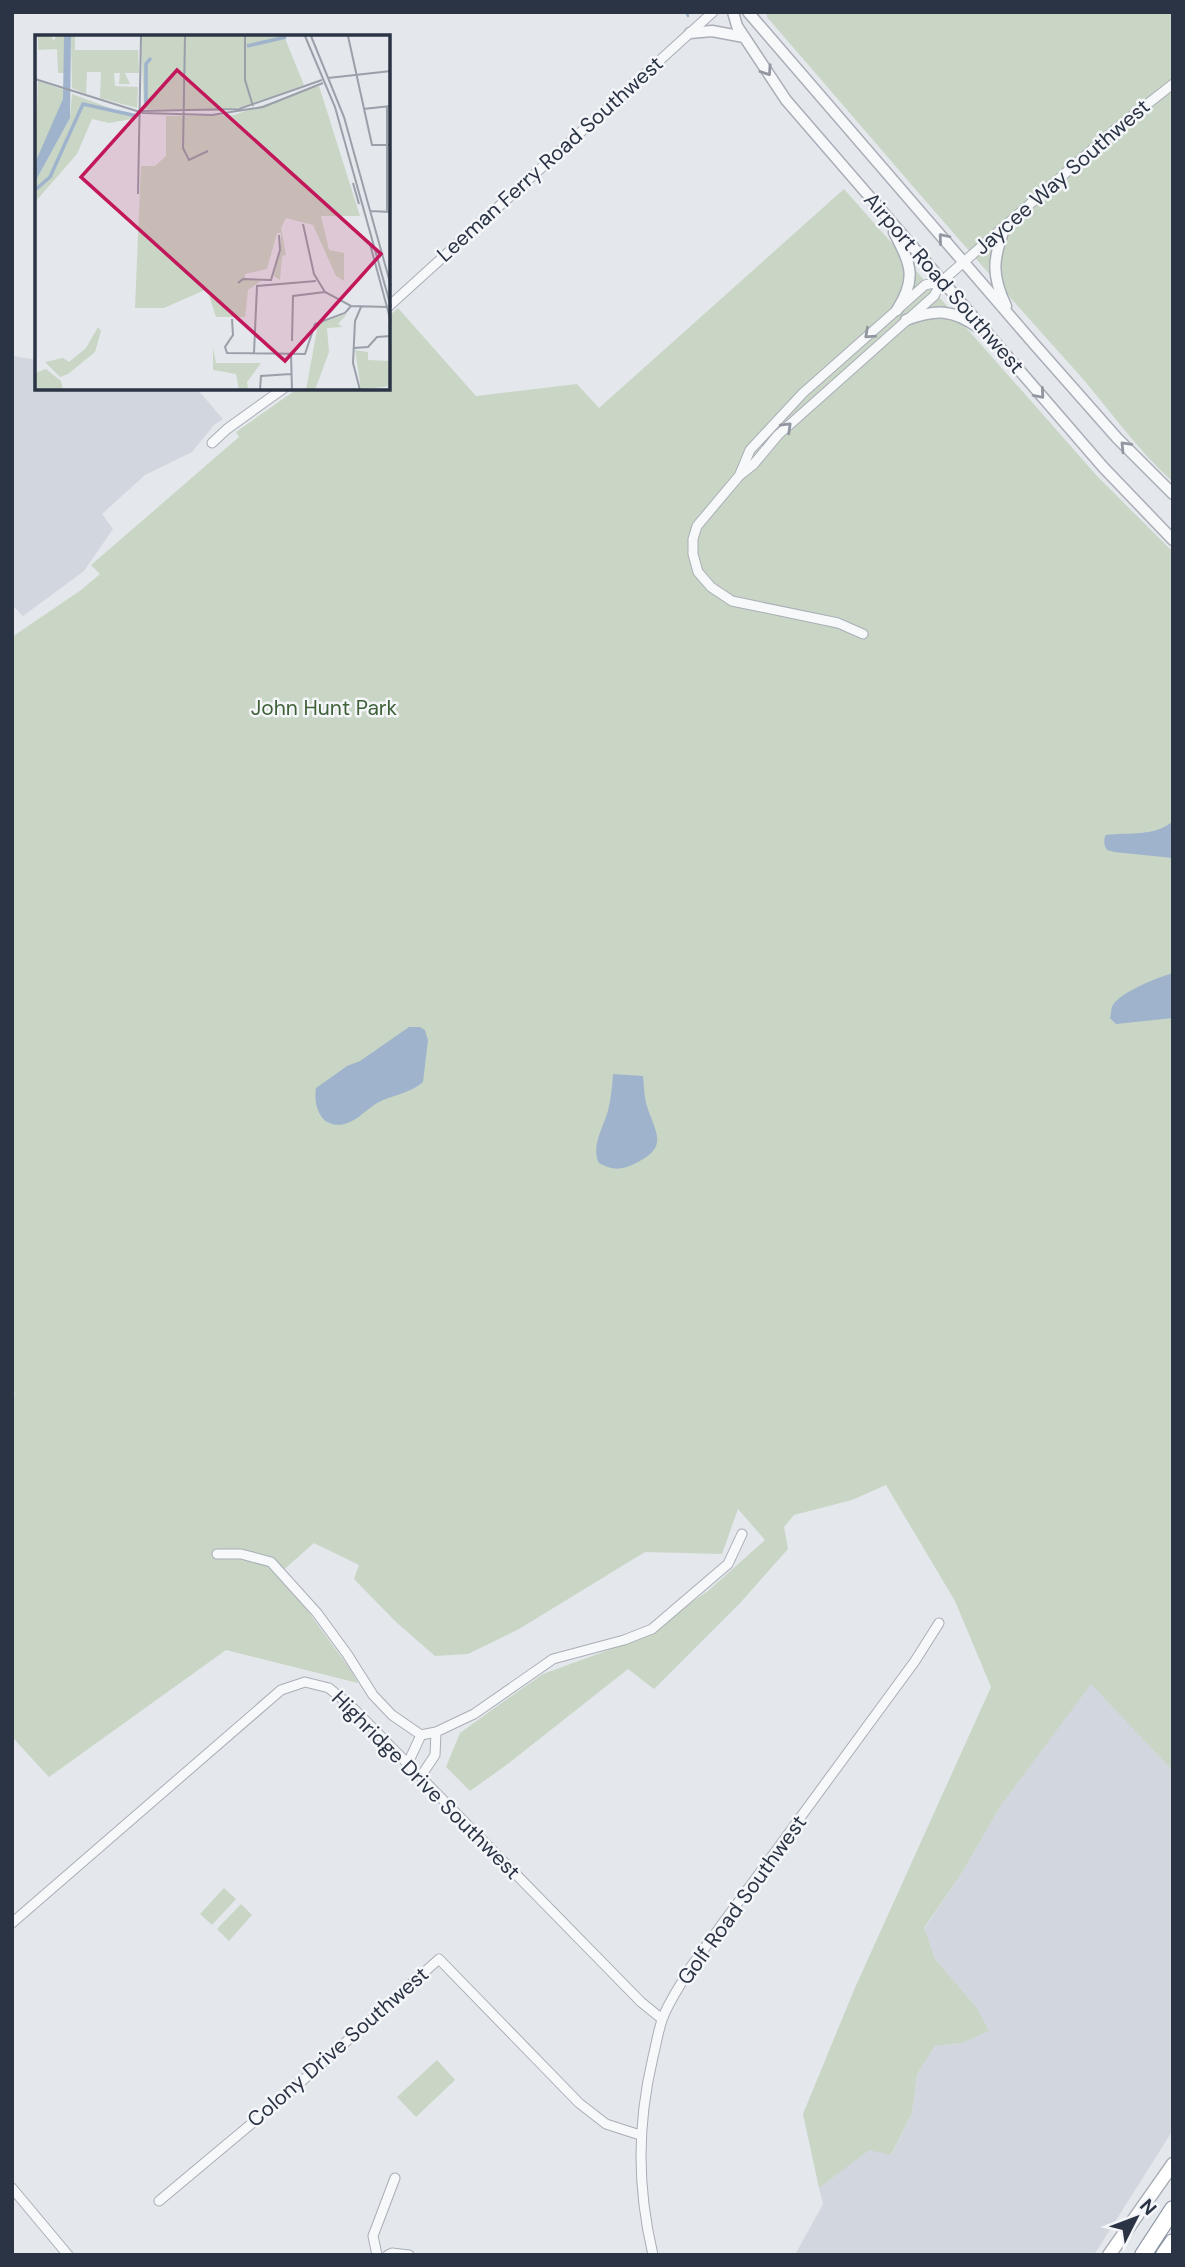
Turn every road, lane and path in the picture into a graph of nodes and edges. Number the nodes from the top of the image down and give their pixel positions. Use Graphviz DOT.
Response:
graph roads {
  1 [pos="712,12"];
  2 [pos="733,12"];
  3 [pos="748,12"];
  4 [pos="760,12"];
  5 [pos="760,26"];
  6 [pos="690,33"];
  7 [pos="744,37"];
  8 [pos="1173,84"];
  9 [pos="886,218"];
  10 [pos="1005,227"];
  11 [pos="964,262"];
  12 [pos="942,281"];
  13 [pos="390,305"];
  14 [pos="897,310"];
  15 [pos="1012,318"];
  16 [pos="906,320"];
  17 [pos="992,338"];
  18 [pos="281,390"];
  19 [pos="212,443"];
  20 [pos="739,476"];
  21 [pos="1173,495"];
  22 [pos="1173,540"];
  23 [pos="863,634"];
  24 [pos="742,1534"];
  25 [pos="217,1554"];
  26 [pos="939,1623"];
  27 [pos="436,1732"];
  28 [pos="421,1735"];
  29 [pos="408,1763"];
  30 [pos="421,1776"];
  31 [pos="12,1923"];
  32 [pos="662,2019"];
  33 [pos="640,2135"];
  34 [pos="1173,2164"];
  35 [pos="395,2178"];
  36 [pos="12,2188"];
  37 [pos="159,2201"];
  38 [pos="1173,2209"];
  39 [pos="1173,2242"];
  40 [pos="68,2255"];
  41 [pos="377,2255"];
  42 [pos="388,2255"];
  43 [pos="409,2255"];
  44 [pos="653,2255"];
  45 [pos="1109,2255"];
  46 [pos="1143,2255"];
  47 [pos="1164,2255"];
  1 -- 6 [label="street, Leeman Ferry Road Southwest"];
  2 -- 7 [label="street, Airport Road Southwest"];
  3 -- 5 [label="street, Airport Road Southwest"];
  4 -- 5 [label="street"];
  11 -- 5 [label="street, Airport Road Southwest, one-way"];
  6 -- 7 [label="street"];
  6 -- 13 [label="street, Leeman Ferry Road Southwest"];
  7 -- 9 [label="street, Airport Road Southwest, one-way"];
  8 -- 10 [label="street, Jaycee Way Southwest"];
  9 -- 12 [label="street, Airport Road Southwest"];
  9 -- 14 [label="street"];
  10 -- 11 [label="street, Jaycee Way Southwest"];
  10 -- 15 [label="street"];
  11 -- 12 [label="street, Jaycee Way Southwest"];
  11 -- 15 [label="street, Airport Road Southwest"];
  12 -- 14 [label="street"];
  12 -- 16 [label="street"];
  12 -- 17 [label="street, Airport Road Southwest"];
  14 -- 20 [label="street, one-way"];
  21 -- 15 [label="street, Airport Road Southwest, one-way"];
  16 -- 17 [label="street"];
  20 -- 16 [label="street, one-way"];
  17 -- 22 [label="street, Airport Road Southwest, one-way"];
  18 -- 19 [label="street"];
  20 -- 23 [label="street"];
  24 -- 27 [label="street"];
  25 -- 28 [label="street"];
  26 -- 32 [label="street, Golf Road Southwest"];
  27 -- 28 [label="street"];
  27 -- 30 [label="street"];
  28 -- 29 [label="street"];
  29 -- 30 [label="street, Highridge Drive Southwest"];
  29 -- 31 [label="street, Highridge Drive Southwest"];
  30 -- 32 [label="street, Highridge Drive Southwest"];
  32 -- 33 [label="street, Golf Road Southwest"];
  33 -- 37 [label="street, Colony Drive Southwest"];
  33 -- 44 [label="street, Golf Road Southwest"];
  34 -- 45 [label="main road"];
  35 -- 41 [label="street"];
  36 -- 40 [label="street"];
  38 -- 46 [label="highway"];
  39 -- 47 [label="highway"];
  42 -- 43 [label="street"];
}
